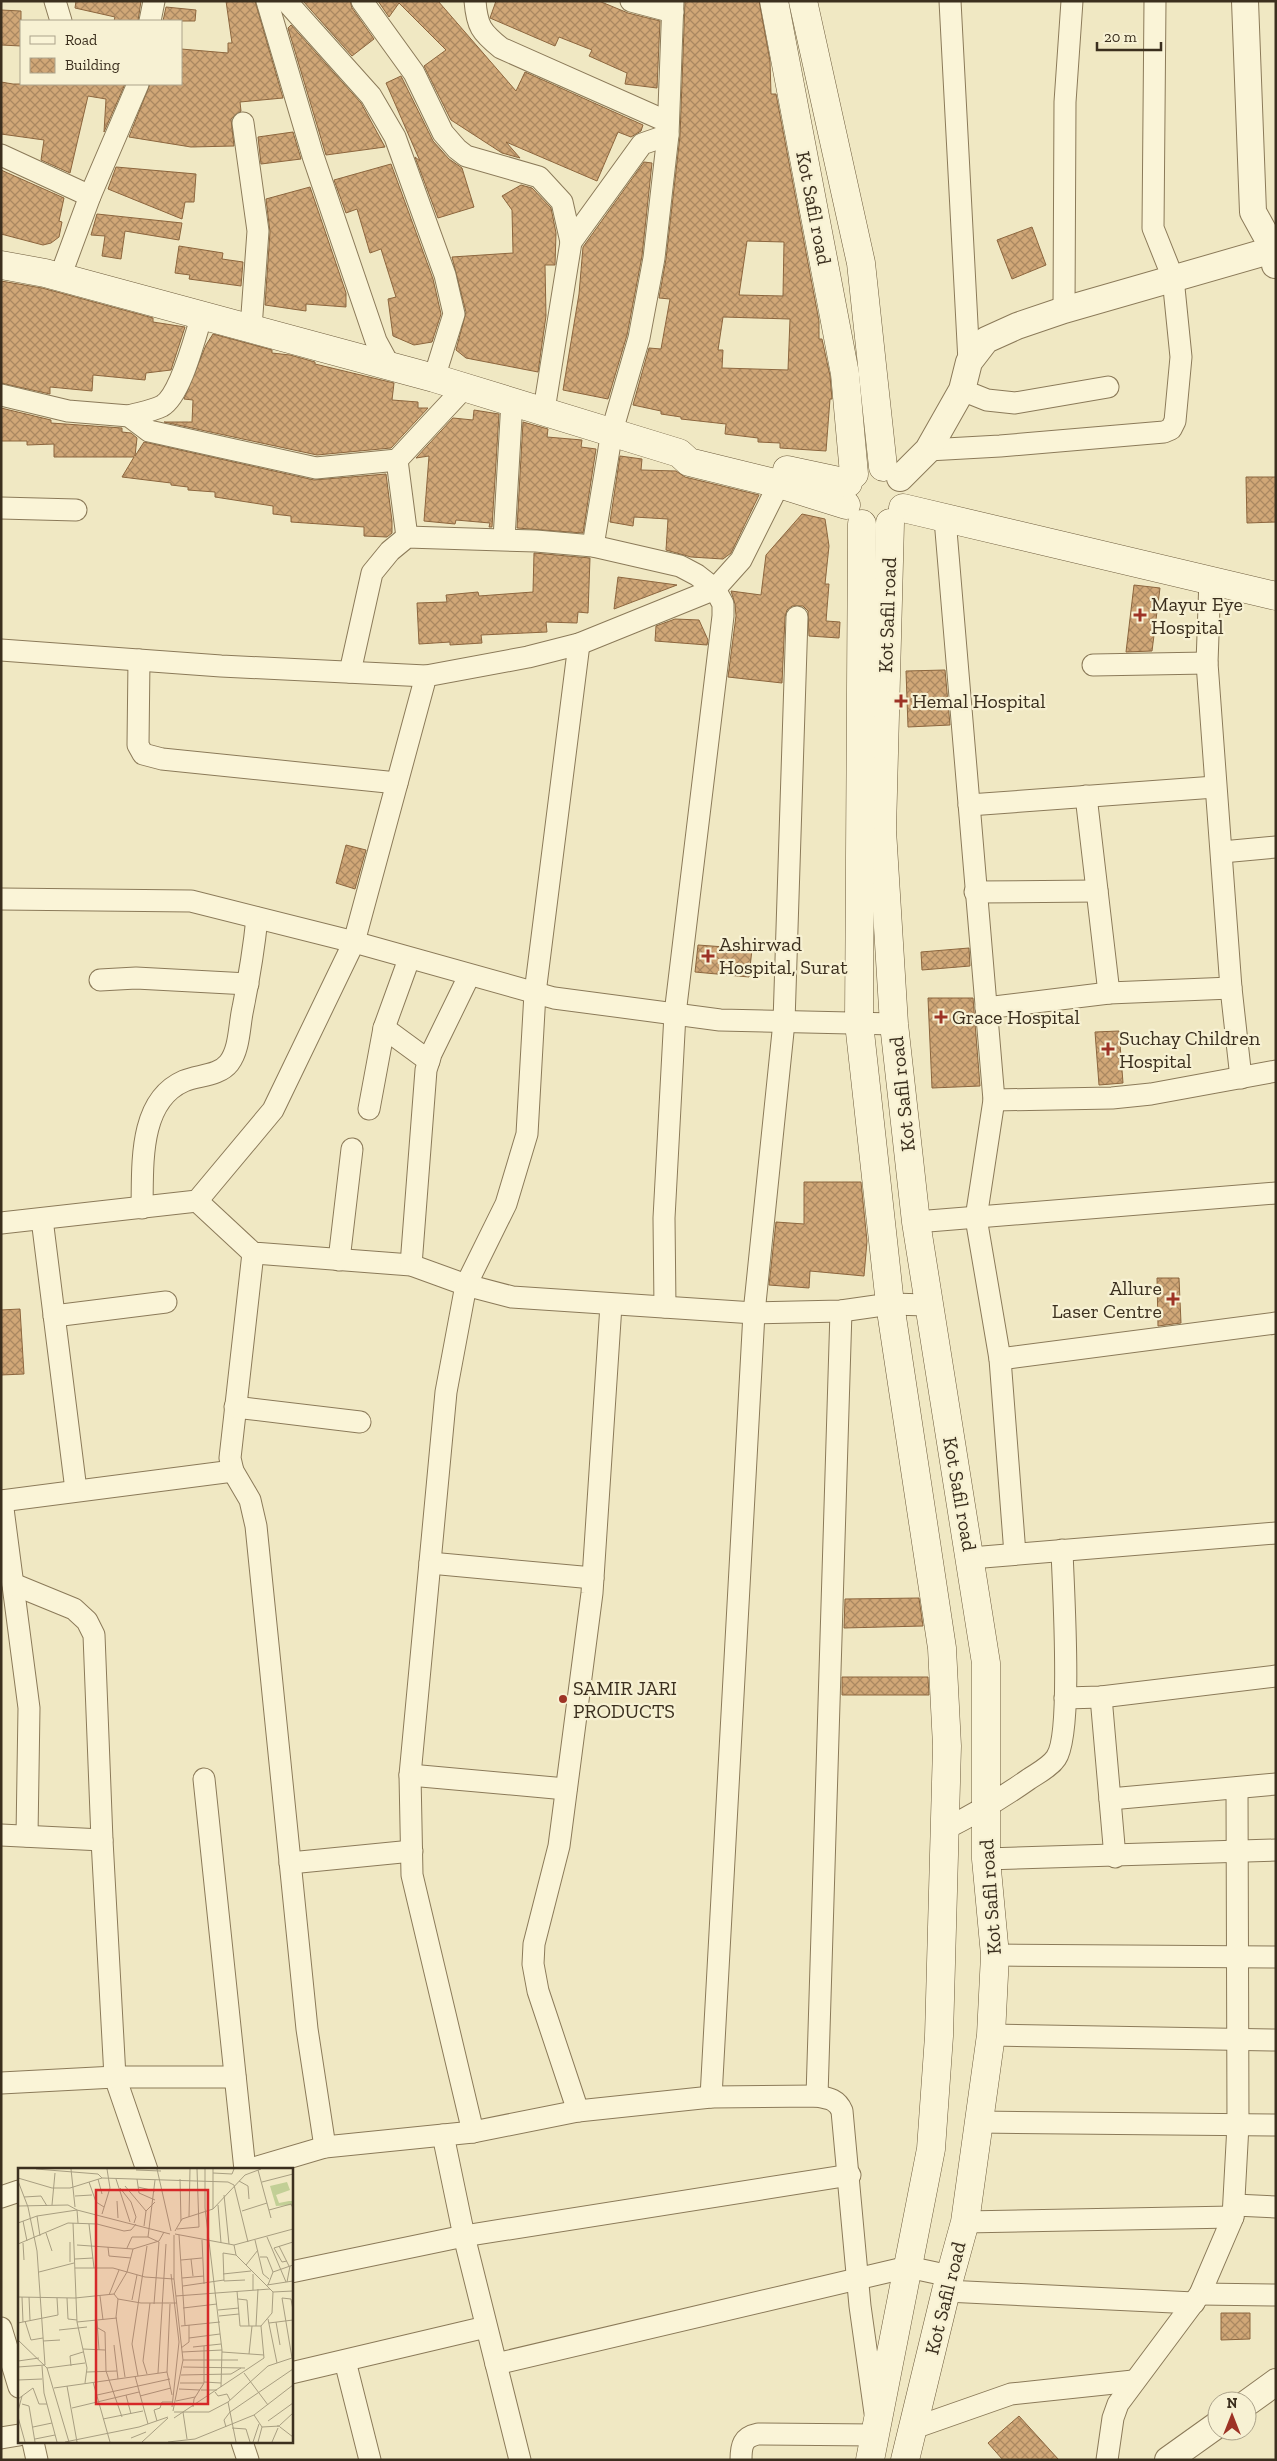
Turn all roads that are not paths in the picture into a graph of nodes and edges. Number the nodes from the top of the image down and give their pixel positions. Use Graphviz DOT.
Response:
graph roads {
  1 [pos="55,1"];
  2 [pos="154,1"];
  3 [pos="267,1"];
  4 [pos="286,1"];
  5 [pos="362,1"];
  6 [pos="475,1"];
  7 [pos="631,1"];
  8 [pos="774,1"];
  9 [pos="803,1"];
  10 [pos="950,1"];
  11 [pos="1072,1"];
  12 [pos="1155,1"];
  13 [pos="1245,1"];
  14 [pos="673,7"];
  15 [pos="61,20"];
  16 [pos="150,20"];
  17 [pos="138,85"];
  18 [pos="243,123"];
  19 [pos="668,128"];
  20 [pos="1,155"];
  21 [pos="90,196"];
  22 [pos="571,242"];
  23 [pos="1275,255"];
  24 [pos="1,265"];
  25 [pos="60,277"];
  26 [pos="1173,278"];
  27 [pos="1064,310"];
  28 [pos="202,315"];
  29 [pos="251,328"];
  30 [pos="969,362"];
  31 [pos="389,365"];
  32 [pos="434,378"];
  33 [pos="465,387"];
  34 [pos="1108,387"];
  35 [pos="962,390"];
  36 [pos="1,395"];
  37 [pos="512,401"];
  38 [pos="544,410"];
  39 [pos="129,416"];
  40 [pos="612,431"];
  41 [pos="928,450"];
  42 [pos="679,453"];
  43 [pos="397,460"];
  44 [pos="891,472"];
  45 [pos="779,484"];
  46 [pos="853,497"];
  47 [pos="1,508"];
  48 [pos="76,510"];
  49 [pos="897,515"];
  50 [pos="945,519"];
  51 [pos="407,537"];
  52 [pos="504,539"];
  53 [pos="593,546"];
  54 [pos="1210,578"];
  55 [pos="715,589"];
  56 [pos="1276,596"];
  57 [pos="797,617"];
  58 [pos="579,644"];
  59 [pos="1,650"];
  60 [pos="139,660"];
  61 [pos="1207,664"];
  62 [pos="1093,665"];
  63 [pos="350,672"];
  64 [pos="426,676"];
  65 [pos="397,783"];
  66 [pos="1215,787"];
  67 [pos="1086,796"];
  68 [pos="969,805"];
  69 [pos="1276,846"];
  70 [pos="1222,852"];
  71 [pos="1097,891"];
  72 [pos="975,892"];
  73 [pos="1,899"];
  74 [pos="257,918"];
  75 [pos="354,942"];
  76 [pos="409,958"];
  77 [pos="469,976"];
  78 [pos="100,980"];
  79 [pos="248,984"];
  80 [pos="1231,988"];
  81 [pos="535,993"];
  82 [pos="1109,993"];
  83 [pos="986,1008"];
  84 [pos="675,1014"];
  85 [pos="784,1022"];
  86 [pos="858,1023"];
  87 [pos="894,1024"];
  88 [pos="384,1028"];
  89 [pos="429,1061"];
  90 [pos="1276,1071"];
  91 [pos="1242,1078"];
  92 [pos="994,1100"];
  93 [pos="369,1109"];
  94 [pos="352,1149"];
  95 [pos="1276,1193"];
  96 [pos="197,1202"];
  97 [pos="142,1208"];
  98 [pos="976,1218"];
  99 [pos="42,1219"];
  100 [pos="916,1222"];
  101 [pos="1,1223"];
  102 [pos="253,1253"];
  103 [pos="339,1260"];
  104 [pos="411,1265"];
  105 [pos="466,1285"];
  106 [pos="166,1302"];
  107 [pos="890,1304"];
  108 [pos="611,1305"];
  109 [pos="928,1305"];
  110 [pos="665,1307"];
  111 [pos="841,1311"];
  112 [pos="754,1313"];
  113 [pos="54,1316"];
  114 [pos="1276,1323"];
  115 [pos="1000,1359"];
  116 [pos="235,1407"];
  117 [pos="360,1422"];
  118 [pos="233,1471"];
  119 [pos="76,1490"];
  120 [pos="2,1501"];
  121 [pos="1276,1532"];
  122 [pos="1062,1550"];
  123 [pos="1015,1554"];
  124 [pos="971,1558"];
  125 [pos="430,1563"];
  126 [pos="593,1578"];
  127 [pos="13,1584"];
  128 [pos="1276,1676"];
  129 [pos="1101,1697"];
  130 [pos="1065,1698"];
  131 [pos="410,1776"];
  132 [pos="204,1779"];
  133 [pos="1276,1784"];
  134 [pos="1236,1788"];
  135 [pos="566,1790"];
  136 [pos="1110,1799"];
  137 [pos="986,1809"];
  138 [pos="945,1829"];
  139 [pos="1,1835"];
  140 [pos="27,1836"];
  141 [pos="102,1840"];
  142 [pos="1276,1850"];
  143 [pos="412,1851"];
  144 [pos="1236,1851"];
  145 [pos="1115,1857"];
  146 [pos="986,1859"];
  147 [pos="290,1863"];
  148 [pos="995,1955"];
  149 [pos="1276,1957"];
  150 [pos="1236,1958"];
  151 [pos="991,2035"];
  152 [pos="1237,2039"];
  153 [pos="1276,2040"];
  154 [pos="235,2077"];
  155 [pos="115,2078"];
  156 [pos="1,2083"];
  157 [pos="817,2096"];
  158 [pos="711,2097"];
  159 [pos="578,2111"];
  160 [pos="978,2122"];
  161 [pos="1238,2125"];
  162 [pos="1276,2125"];
  163 [pos="473,2132"];
  164 [pos="443,2135"];
  165 [pos="325,2147"];
  166 [pos="146,2168"];
  167 [pos="246,2168"];
  168 [pos="253,2168"];
  169 [pos="850,2175"];
  170 [pos="18,2191"];
  171 [pos="1,2197"];
  172 [pos="1276,2207"];
  173 [pos="1234,2211"];
  174 [pos="965,2222"];
  175 [pos="464,2236"];
  176 [pos="908,2267"];
  177 [pos="292,2272"];
  178 [pos="858,2278"];
  179 [pos="948,2283"];
  180 [pos="1276,2295"];
  181 [pos="1197,2298"];
  182 [pos="486,2327"];
  183 [pos="1,2328"];
  184 [pos="14,2354"];
  185 [pos="345,2361"];
  186 [pos="496,2364"];
  187 [pos="292,2373"];
  188 [pos="18,2380"];
  189 [pos="1133,2381"];
  190 [pos="1276,2382"];
  191 [pos="1257,2396"];
  192 [pos="914,2428"];
  193 [pos="1207,2432"];
  194 [pos="18,2435"];
  195 [pos="1,2438"];
  196 [pos="874,2440"];
  197 [pos="33,2444"];
  198 [pos="243,2444"];
  199 [pos="37,2460"];
  200 [pos="248,2460"];
  201 [pos="370,2460"];
  202 [pos="520,2460"];
  203 [pos="741,2460"];
  204 [pos="905,2460"];
  205 [pos="1107,2460"];
  206 [pos="1168,2460"];
  1 -- 15 [label="street"];
  2 -- 16 [label="street"];
  3 -- 31 [label="street"];
  4 -- 32 [label="street"];
  5 -- 22 [label="street"];
  6 -- 19 [label="street"];
  7 -- 14 [label="street"];
  8 -- 46 [label="main road, Kot Safil road"];
  9 -- 44 [label="main road, Kot Safil road"];
  10 -- 30 [label="street"];
  11 -- 27 [label="street"];
  12 -- 26 [label="street"];
  13 -- 23 [label="street"];
  14 -- 19 [label="street"];
  17 -- 21 [label="street"];
  18 -- 29 [label="street"];
  19 -- 22 [label="street"];
  19 -- 40 [label="street"];
  20 -- 21 [label="street"];
  21 -- 25 [label="street"];
  22 -- 38 [label="street"];
  23 -- 26 [label="street"];
  24 -- 25 [label="main road"];
  25 -- 28 [label="main road"];
  26 -- 27 [label="street"];
  26 -- 41 [label="street"];
  27 -- 30 [label="street"];
  28 -- 29 [label="main road"];
  28 -- 39 [label="street"];
  29 -- 31 [label="main road"];
  30 -- 35 [label="street"];
  31 -- 32 [label="main road"];
  32 -- 33 [label="main road"];
  33 -- 37 [label="main road"];
  33 -- 43 [label="street"];
  34 -- 35 [label="street"];
  35 -- 41 [label="street"];
  36 -- 39 [label="street"];
  37 -- 38 [label="main road"];
  37 -- 52 [label="street"];
  38 -- 40 [label="main road"];
  39 -- 43 [label="street"];
  40 -- 42 [label="main road"];
  40 -- 53 [label="street"];
  41 -- 44 [label="street"];
  42 -- 45 [label="main road"];
  42 -- 46 [label="main road"];
  43 -- 51 [label="street"];
  44 -- 46 [label="main road"];
  44 -- 49 [label="main road"];
  45 -- 46 [label="main road"];
  45 -- 55 [label="street"];
  46 -- 49 [label="main road"];
  46 -- 86 [label="main road, Kot Safil road"];
  47 -- 48 [label="street"];
  49 -- 50 [label="main road"];
  49 -- 87 [label="main road, Kot Safil road"];
  50 -- 54 [label="main road"];
  50 -- 68 [label="street"];
  51 -- 52 [label="street"];
  51 -- 63 [label="street"];
  52 -- 53 [label="street"];
  53 -- 55 [label="street"];
  54 -- 56 [label="main road"];
  54 -- 61 [label="street"];
  55 -- 58 [label="street"];
  55 -- 84 [label="street"];
  57 -- 85 [label="street"];
  58 -- 64 [label="street"];
  58 -- 81 [label="street"];
  59 -- 60 [label="street"];
  60 -- 63 [label="street"];
  60 -- 65 [label="street"];
  61 -- 62 [label="street"];
  61 -- 66 [label="street"];
  63 -- 64 [label="street"];
  64 -- 65 [label="street"];
  65 -- 75 [label="street"];
  66 -- 67 [label="street"];
  66 -- 70 [label="street"];
  67 -- 68 [label="street"];
  67 -- 71 [label="street"];
  68 -- 72 [label="street"];
  69 -- 70 [label="street"];
  70 -- 80 [label="street"];
  71 -- 72 [label="street"];
  71 -- 82 [label="street"];
  72 -- 83 [label="street"];
  73 -- 74 [label="street"];
  74 -- 75 [label="street"];
  74 -- 79 [label="street"];
  75 -- 76 [label="street"];
  75 -- 96 [label="street"];
  76 -- 77 [label="street"];
  76 -- 88 [label="street"];
  77 -- 81 [label="street"];
  77 -- 89 [label="street"];
  78 -- 79 [label="street"];
  79 -- 97 [label="street"];
  80 -- 82 [label="street"];
  80 -- 91 [label="street"];
  81 -- 84 [label="street"];
  81 -- 105 [label="street"];
  82 -- 83 [label="street"];
  83 -- 92 [label="street"];
  84 -- 85 [label="street"];
  84 -- 110 [label="street"];
  85 -- 86 [label="street"];
  85 -- 112 [label="street"];
  86 -- 87 [label="street"];
  86 -- 107 [label="main road, Kot Safil road"];
  87 -- 100 [label="main road, Kot Safil road"];
  88 -- 89 [label="street"];
  88 -- 93 [label="street"];
  89 -- 104 [label="street"];
  90 -- 91 [label="street"];
  91 -- 92 [label="street"];
  92 -- 98 [label="street"];
  94 -- 103 [label="street"];
  95 -- 98 [label="street"];
  96 -- 97 [label="street"];
  96 -- 102 [label="street"];
  97 -- 99 [label="street"];
  98 -- 100 [label="street"];
  98 -- 115 [label="street"];
  99 -- 101 [label="street"];
  99 -- 113 [label="street"];
  100 -- 109 [label="main road, Kot Safil road"];
  102 -- 103 [label="street"];
  102 -- 116 [label="street"];
  103 -- 104 [label="street"];
  104 -- 105 [label="street"];
  105 -- 108 [label="street"];
  105 -- 125 [label="street"];
  106 -- 113 [label="street"];
  107 -- 109 [label="street"];
  107 -- 111 [label="street"];
  107 -- 138 [label="main road, Kot Safil road"];
  108 -- 110 [label="street"];
  108 -- 126 [label="street"];
  109 -- 124 [label="main road, Kot Safil road"];
  110 -- 112 [label="street"];
  111 -- 112 [label="street"];
  111 -- 157 [label="street"];
  112 -- 158 [label="street"];
  113 -- 119 [label="street"];
  114 -- 115 [label="street"];
  115 -- 123 [label="street"];
  116 -- 117 [label="street"];
  116 -- 118 [label="street"];
  118 -- 119 [label="street"];
  118 -- 147 [label="street"];
  119 -- 120 [label="street"];
  120 -- 127 [label="street"];
  121 -- 122 [label="street"];
  122 -- 123 [label="street"];
  122 -- 130 [label="street"];
  123 -- 124 [label="street"];
  124 -- 137 [label="main road, Kot Safil road"];
  125 -- 126 [label="street"];
  125 -- 131 [label="street"];
  126 -- 135 [label="street"];
  127 -- 140 [label="street"];
  127 -- 141 [label="street"];
  128 -- 129 [label="street"];
  129 -- 130 [label="street"];
  129 -- 136 [label="street"];
  130 -- 137 [label="street"];
  131 -- 135 [label="street"];
  131 -- 143 [label="street"];
  132 -- 154 [label="street"];
  133 -- 134 [label="street"];
  134 -- 136 [label="street"];
  134 -- 144 [label="street"];
  135 -- 159 [label="street"];
  136 -- 145 [label="street"];
  137 -- 138 [label="street"];
  137 -- 146 [label="main road, Kot Safil road"];
  138 -- 176 [label="main road, Kot Safil road"];
  139 -- 140 [label="street"];
  140 -- 141 [label="street"];
  141 -- 155 [label="street"];
  142 -- 144 [label="street"];
  143 -- 147 [label="street"];
  143 -- 163 [label="street"];
  144 -- 145 [label="street"];
  144 -- 150 [label="street"];
  145 -- 146 [label="street"];
  146 -- 148 [label="main road, Kot Safil road"];
  147 -- 165 [label="street"];
  148 -- 150 [label="street"];
  148 -- 151 [label="main road, Kot Safil road"];
  149 -- 150 [label="street"];
  150 -- 152 [label="street"];
  151 -- 152 [label="street"];
  151 -- 160 [label="main road, Kot Safil road"];
  152 -- 153 [label="street"];
  152 -- 161 [label="street"];
  154 -- 155 [label="street"];
  154 -- 167 [label="street"];
  155 -- 156 [label="street"];
  155 -- 166 [label="street"];
  157 -- 158 [label="street"];
  157 -- 169 [label="street"];
  158 -- 159 [label="street"];
  159 -- 163 [label="street"];
  160 -- 161 [label="street"];
  160 -- 174 [label="main road, Kot Safil road"];
  161 -- 162 [label="street"];
  161 -- 173 [label="street"];
  163 -- 164 [label="street"];
  164 -- 165 [label="street"];
  164 -- 175 [label="street"];
  165 -- 168 [label="street"];
  169 -- 175 [label="street"];
  169 -- 178 [label="street"];
  170 -- 171 [label="street"];
  172 -- 173 [label="street"];
  173 -- 174 [label="street"];
  173 -- 181 [label="street"];
  174 -- 179 [label="main road, Kot Safil road"];
  175 -- 177 [label="street"];
  175 -- 182 [label="street"];
  176 -- 178 [label="street"];
  176 -- 179 [label="street"];
  176 -- 196 [label="main road, Kot Safil road"];
  178 -- 186 [label="street"];
  178 -- 196 [label="street"];
  179 -- 181 [label="street"];
  179 -- 192 [label="main road, Kot Safil road"];
  180 -- 181 [label="street"];
  181 -- 189 [label="street"];
  182 -- 185 [label="street"];
  182 -- 186 [label="street"];
  183 -- 184 [label="street"];
  184 -- 188 [label="street"];
  185 -- 187 [label="street"];
  185 -- 201 [label="street"];
  186 -- 202 [label="street"];
  189 -- 192 [label="street"];
  189 -- 205 [label="street"];
  190 -- 191 [label="street"];
  192 -- 204 [label="main road, Kot Safil road"];
  193 -- 206 [label="street"];
  194 -- 195 [label="street"];
  196 -- 203 [label="street"];
  197 -- 199 [label="street"];
  198 -- 200 [label="street"];
}
